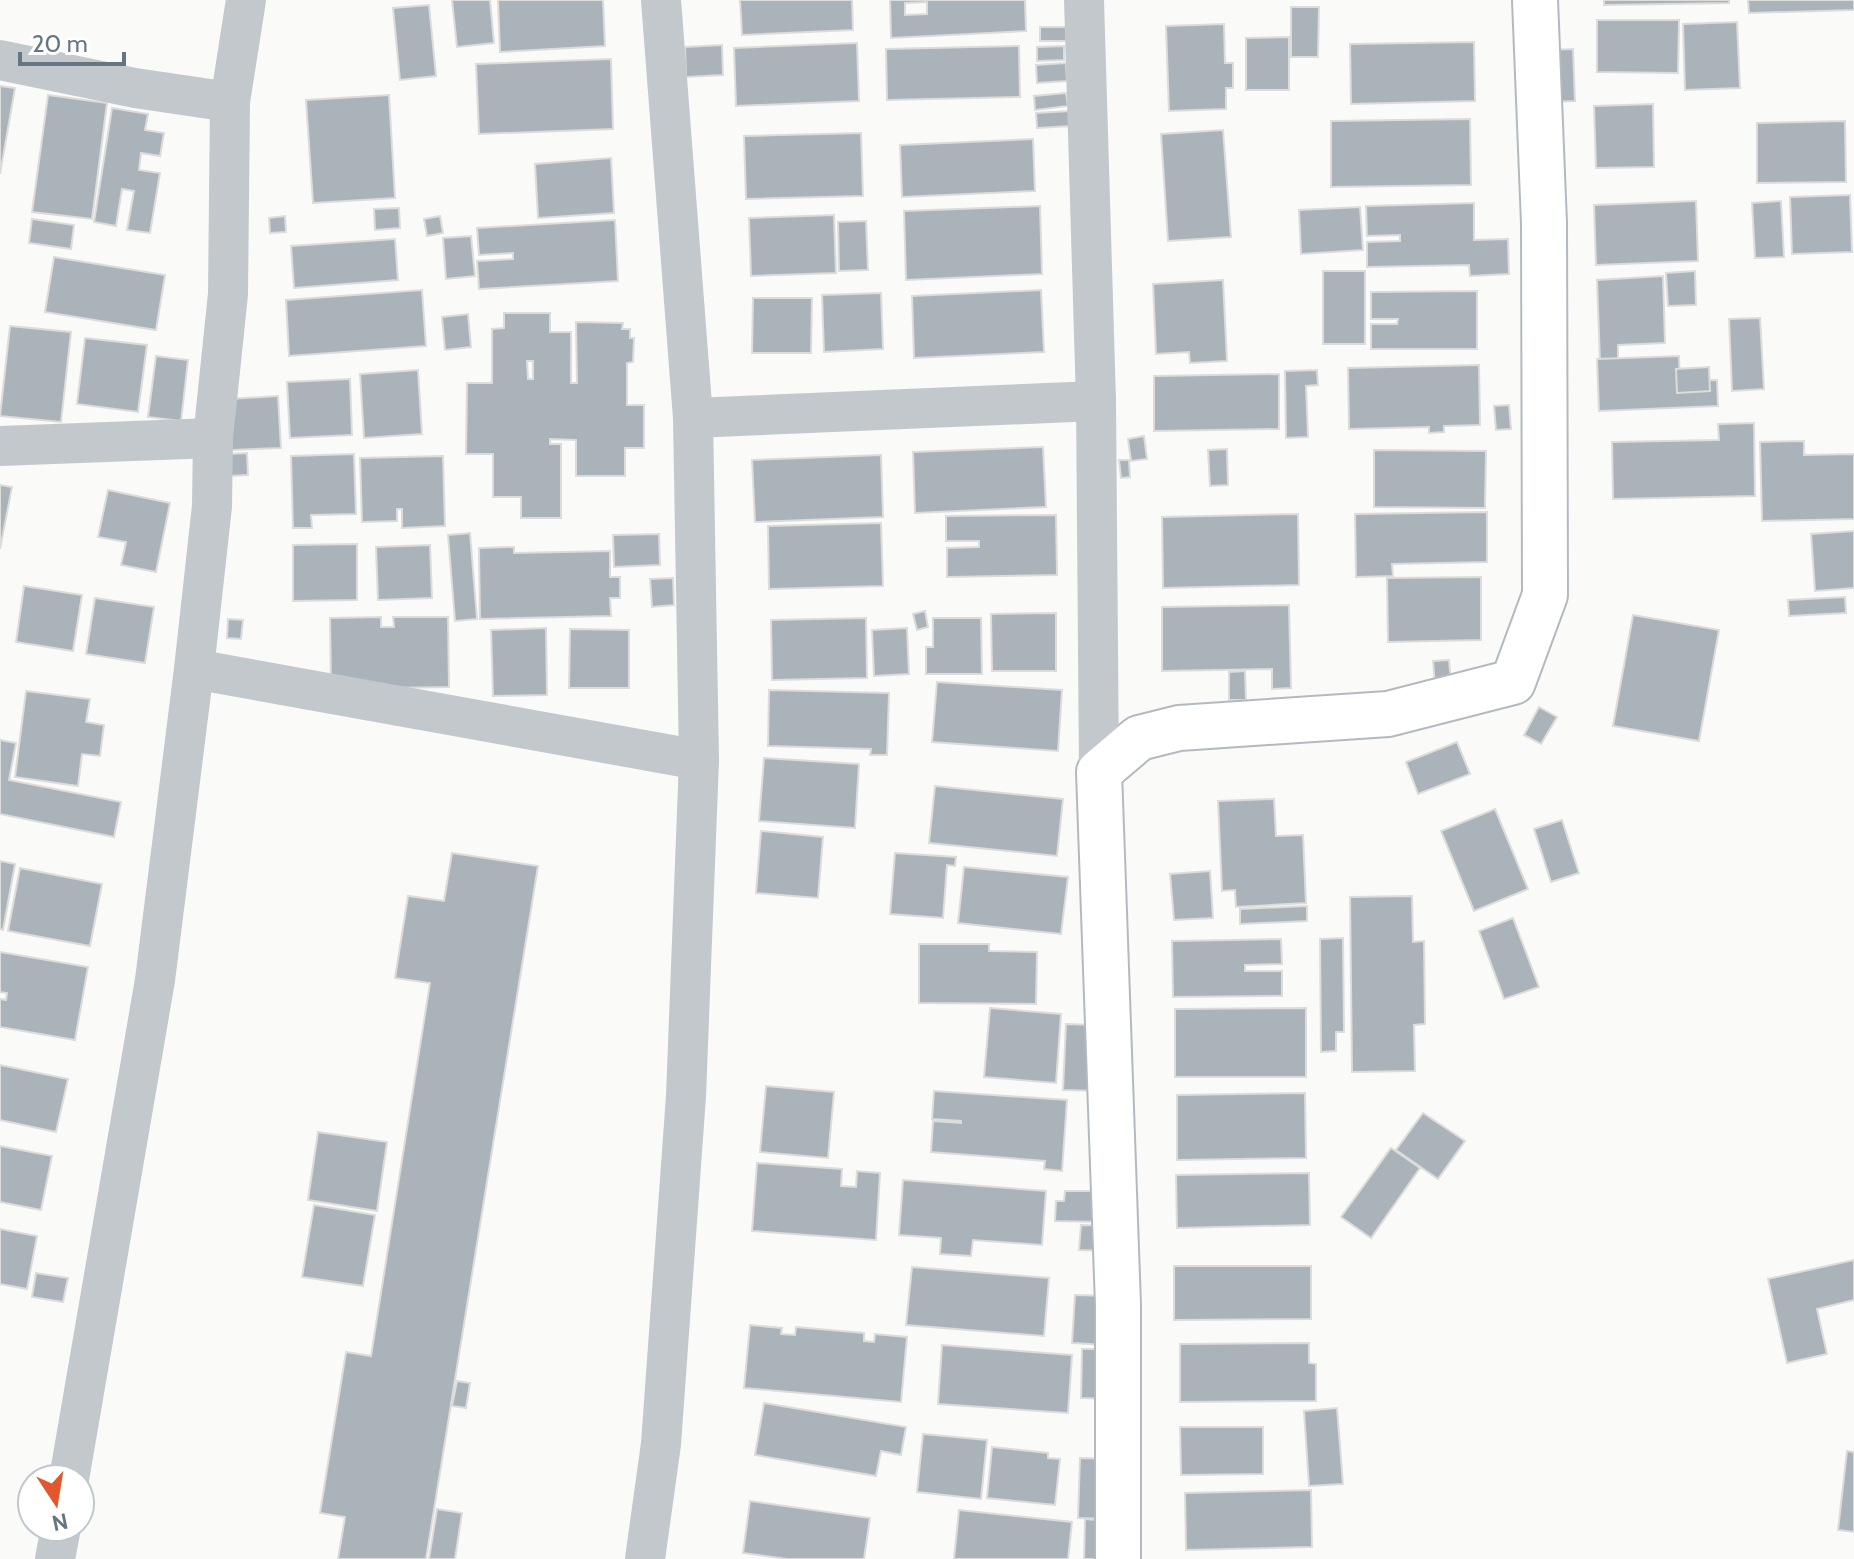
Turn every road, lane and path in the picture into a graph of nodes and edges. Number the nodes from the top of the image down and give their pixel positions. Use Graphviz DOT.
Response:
graph roads {
  1 [pos="246,0"];
  2 [pos="661,0"];
  3 [pos="1084,0"];
  4 [pos="1535,0"];
  5 [pos="0,60"];
  6 [pos="230,102"];
  7 [pos="1096,401"];
  8 [pos="693,418"];
  9 [pos="213,438"];
  10 [pos="0,446"];
  11 [pos="194,669"];
  12 [pos="699,760"];
  13 [pos="1099,772"];
  14 [pos="72,1463"];
  15 [pos="645,1559"];
  16 [pos="1118,1559"];
  1 -- 6 [label="street"];
  2 -- 8 [label="street"];
  3 -- 7 [label="street"];
  4 -- 13 [label="street"];
  5 -- 6 [label="street"];
  6 -- 9 [label="street"];
  7 -- 8 [label="street"];
  7 -- 13 [label="street"];
  8 -- 12 [label="street"];
  9 -- 10 [label="street"];
  9 -- 11 [label="street"];
  11 -- 12 [label="street"];
  11 -- 14 [label="street"];
  12 -- 15 [label="street"];
  13 -- 16 [label="street"];
}
